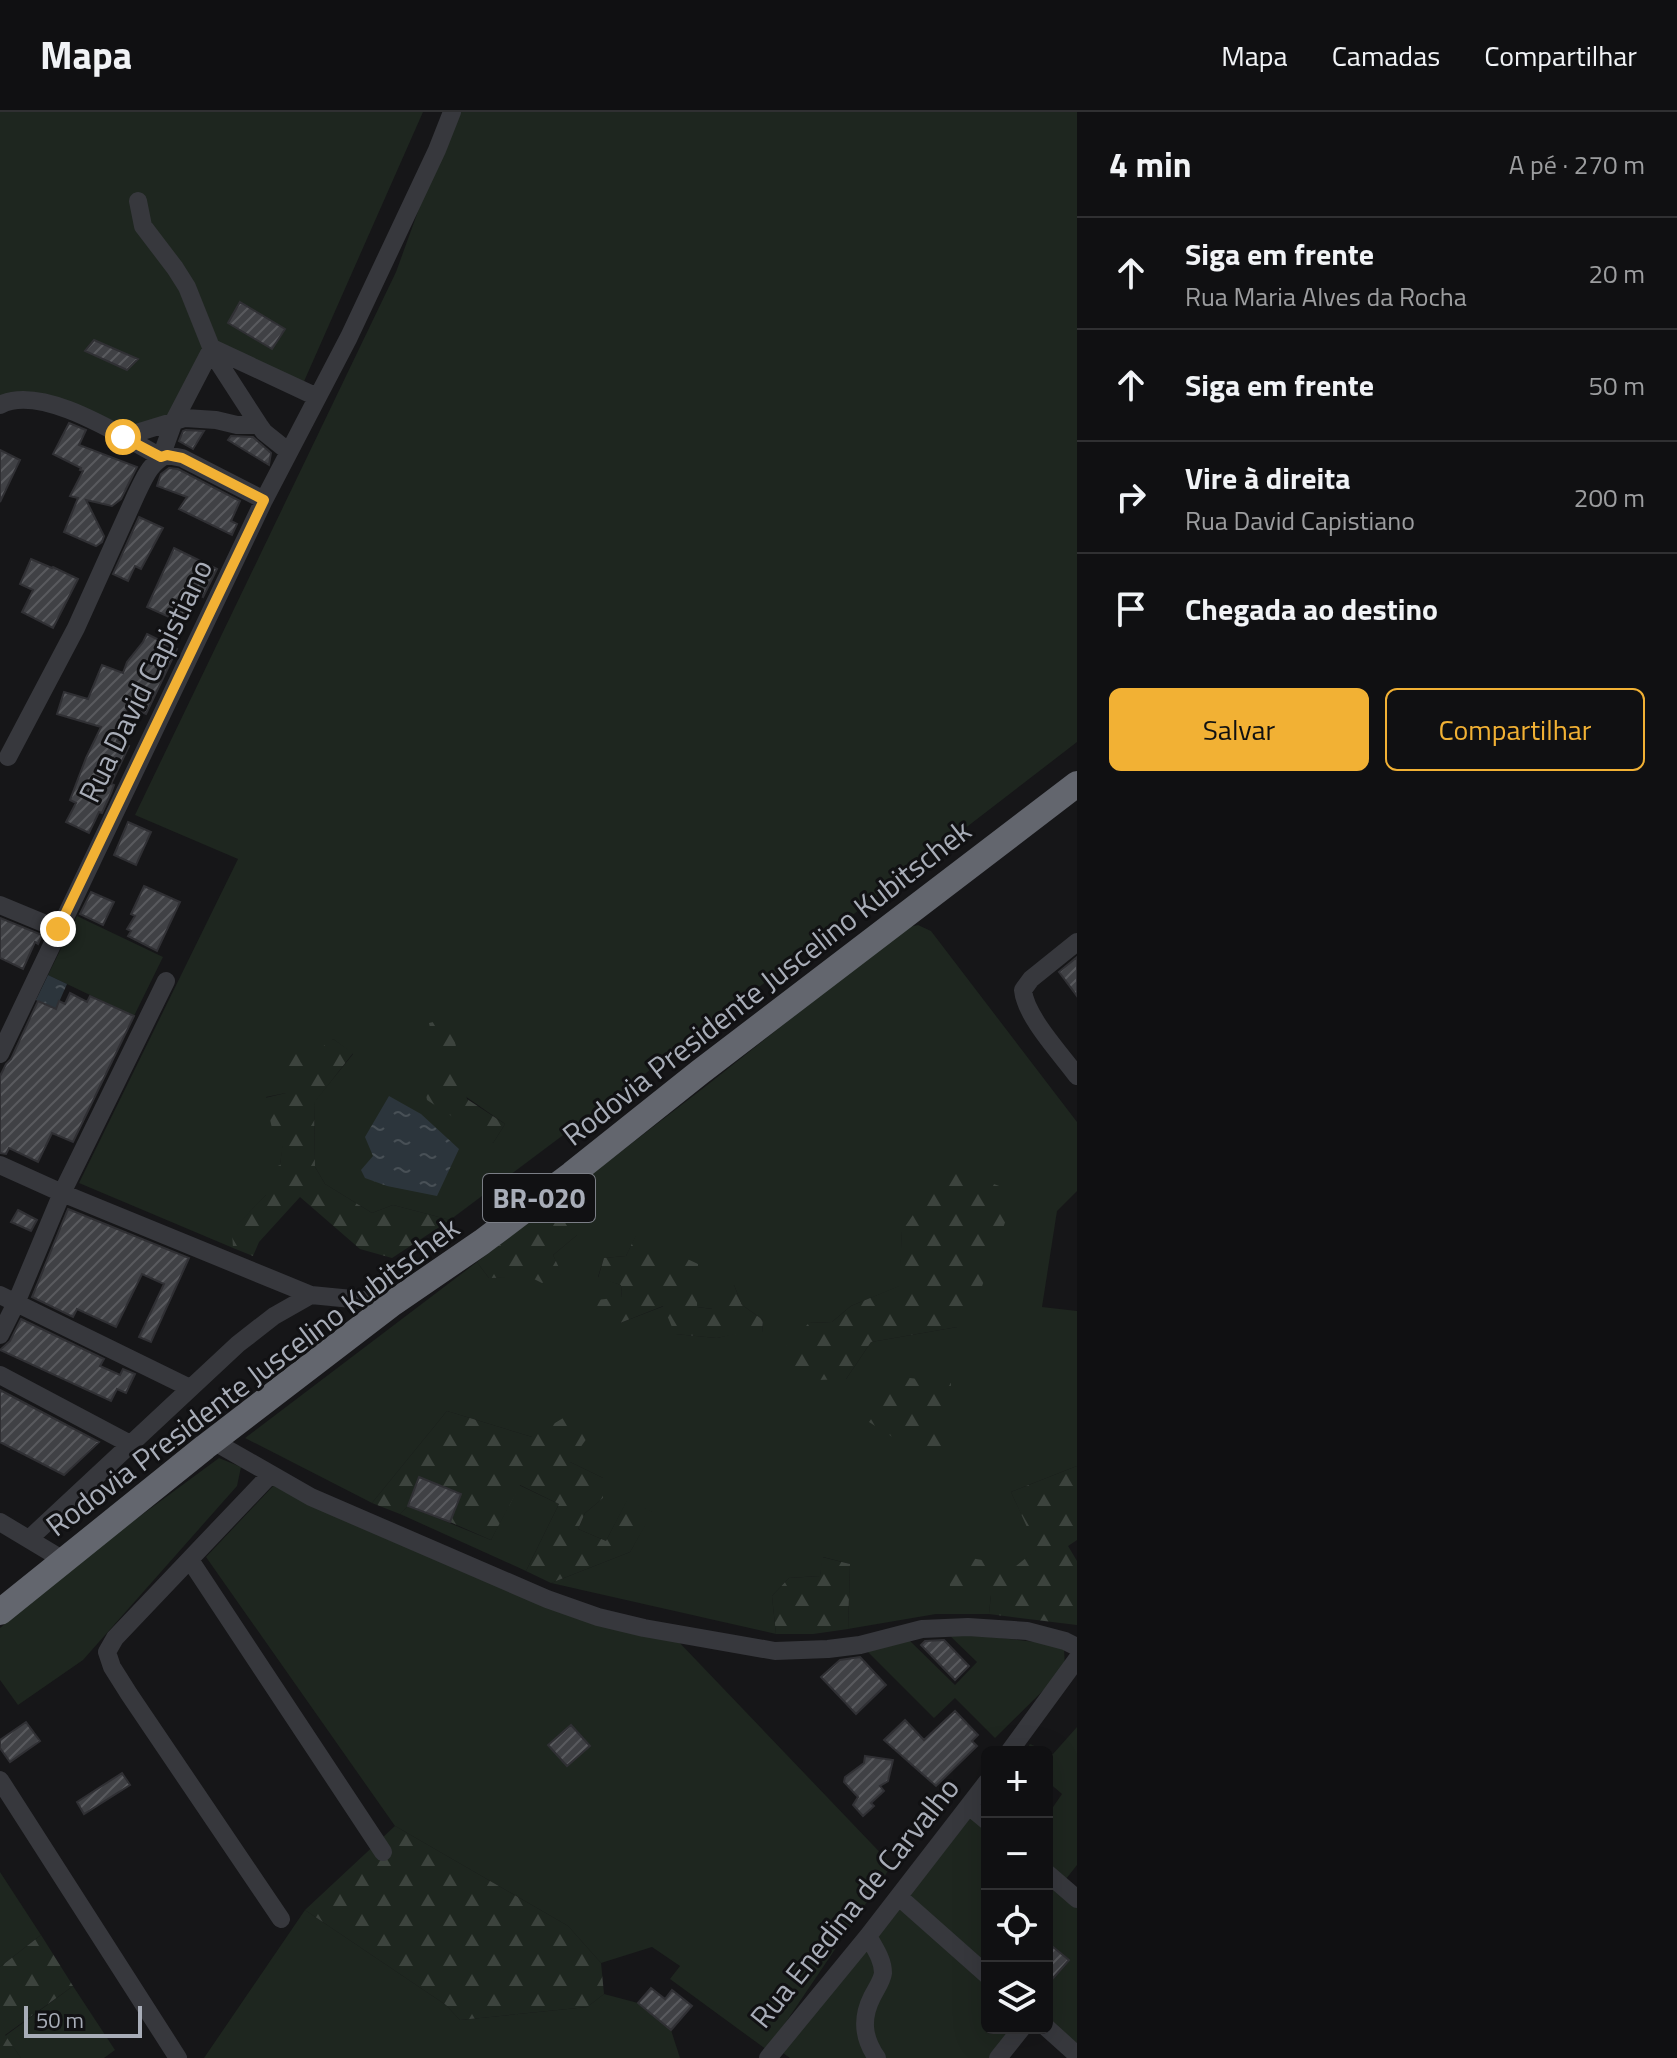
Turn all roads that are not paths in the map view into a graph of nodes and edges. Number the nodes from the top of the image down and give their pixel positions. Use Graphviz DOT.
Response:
graph roads {
  1 [pos="452,112"];
  2 [pos="138,201"];
  3 [pos="212,348"];
  4 [pos="317,397"];
  5 [pos="0,405"];
  6 [pos="174,421"];
  7 [pos="259,425"];
  8 [pos="123,437"];
  9 [pos="289,452"];
  10 [pos="161,457"];
  11 [pos="264,500"];
  12 [pos="8,757"];
  13 [pos="1074,790"];
  14 [pos="0,905"];
  15 [pos="58,929"];
  16 [pos="1077,942"];
  17 [pos="166,981"];
  18 [pos="0,1054"];
  19 [pos="1077,1076"];
  20 [pos="0,1165"];
  21 [pos="62,1193"];
  22 [pos="311,1295"];
  23 [pos="8,1299"];
  24 [pos="393,1303"];
  25 [pos="0,1335"];
  26 [pos="0,1375"];
  27 [pos="190,1388"];
  28 [pos="213,1441"];
  29 [pos="130,1444"];
  30 [pos="270,1475"];
  31 [pos="2,1527"];
  32 [pos="29,1539"];
  33 [pos="190,1560"];
  34 [pos="65,1561"];
  35 [pos="0,1612"];
  36 [pos="1077,1647"];
  37 [pos="1077,1659"];
  38 [pos="1013,1746"];
  39 [pos="0,1780"];
  40 [pos="981,1790"];
  41 [pos="969,1806"];
  42 [pos="983,1818"];
  43 [pos="383,1852"];
  44 [pos="1053,1878"];
  45 [pos="899,1897"];
  46 [pos="1077,1899"];
  47 [pos="281,1919"];
  48 [pos="868,1936"];
  49 [pos="981,1970"];
  50 [pos="1053,2033"];
  51 [pos="1017,2034"];
  52 [pos="1077,2055"];
  53 [pos="178,2058"];
  54 [pos="768,2058"];
  55 [pos="877,2058"];
  56 [pos="998,2058"];
  1 -- 4 [label="street, Rua David Capistiano"];
  2 -- 3 [label="street"];
  3 -- 4 [label="street"];
  3 -- 6 [label="street"];
  3 -- 7 [label="street"];
  4 -- 9 [label="street, Rua David Capistiano"];
  5 -- 8 [label="street"];
  6 -- 7 [label="street"];
  6 -- 8 [label="street"];
  6 -- 10 [label="street"];
  7 -- 9 [label="street"];
  8 -- 10 [label="street"];
  9 -- 11 [label="street, Rua David Capistiano"];
  10 -- 11 [label="street"];
  10 -- 12 [label="street"];
  11 -- 15 [label="street, Rua David Capistiano"];
  13 -- 24 [label="highway, Rodovia Presidente Juscelino Kubitschek / BR-020"];
  14 -- 15 [label="street"];
  15 -- 18 [label="street, Rua David Capistiano"];
  16 -- 19 [label="street"];
  17 -- 21 [label="street"];
  20 -- 21 [label="street"];
  21 -- 22 [label="street"];
  21 -- 23 [label="street"];
  22 -- 24 [label="street"];
  22 -- 27 [label="street"];
  23 -- 25 [label="street"];
  23 -- 27 [label="street"];
  24 -- 28 [label="highway, Rodovia Presidente Juscelino Kubitschek / BR-020"];
  26 -- 29 [label="street"];
  27 -- 29 [label="street"];
  28 -- 30 [label="street"];
  28 -- 34 [label="highway, Rodovia Presidente Juscelino Kubitschek / BR-020"];
  29 -- 32 [label="street"];
  30 -- 33 [label="street"];
  30 -- 36 [label="street"];
  31 -- 32 [label="street"];
  32 -- 34 [label="street"];
  33 -- 43 [label="street"];
  33 -- 47 [label="street"];
  34 -- 35 [label="highway, Rodovia Presidente Juscelino Kubitschek / BR-020"];
  37 -- 38 [label="street"];
  39 -- 53 [label="street"];
  40 -- 41 [label="street, Rua Enedina de Carvalho"];
  41 -- 42 [label="street"];
  41 -- 45 [label="street, Rua Enedina de Carvalho"];
  44 -- 46 [label="street"];
  45 -- 48 [label="street, Rua Enedina de Carvalho"];
  45 -- 49 [label="street"];
  48 -- 54 [label="street, Rua Enedina de Carvalho"];
  48 -- 55 [label="street"];
  50 -- 52 [label="street"];
  51 -- 56 [label="street"];
}
